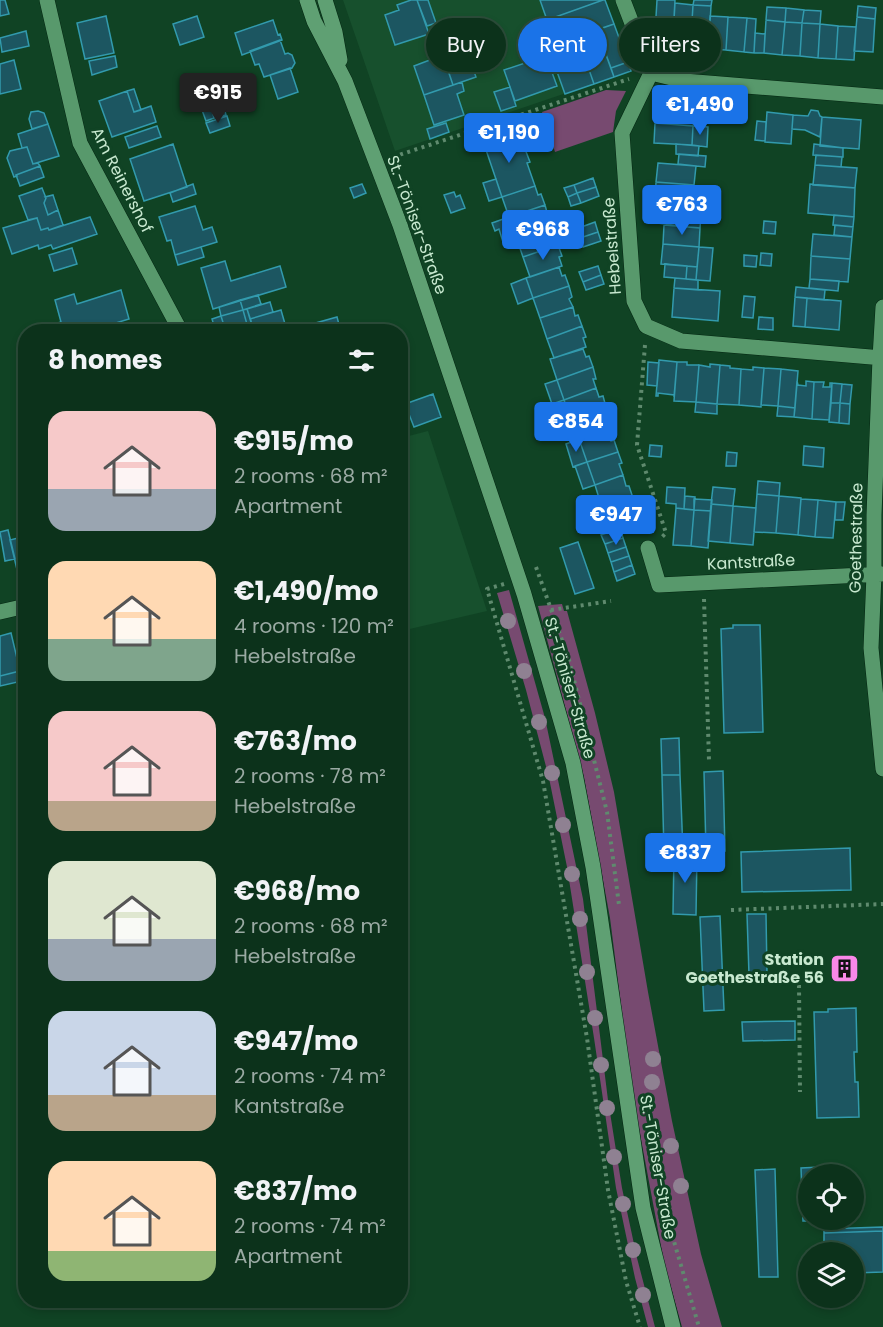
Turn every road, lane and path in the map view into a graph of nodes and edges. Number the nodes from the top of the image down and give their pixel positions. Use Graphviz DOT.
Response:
graph roads {
  1 [pos="47,0"];
  2 [pos="307,0"];
  3 [pos="325,0"];
  4 [pos="623,0"];
  5 [pos="651,73"];
  6 [pos="345,81"];
  7 [pos="883,97"];
  8 [pos="393,157"];
  9 [pos="883,307"];
  10 [pos="177,324"];
  11 [pos="646,326"];
  12 [pos="881,358"];
  13 [pos="648,548"];
  14 [pos="879,574"];
  15 [pos="520,580"];
  16 [pos="704,582"];
  17 [pos="611,601"];
  18 [pos="18,608"];
  19 [pos="551,609"];
  20 [pos="0,612"];
  21 [pos="709,760"];
  22 [pos="883,769"];
  23 [pos="883,904"];
  24 [pos="731,910"];
  25 [pos="799,985"];
  26 [pos="800,1092"];
  27 [pos="640,1327"];
  28 [pos="673,1327"];
  1 -- 10 [label="street, Am Reinershof"];
  2 -- 6 [label="main road, St.-Töniser-Straße"];
  3 -- 6 [label="main road, St.-Töniser-Straße"];
  4 -- 5 [label="street"];
  5 -- 7 [label="street"];
  5 -- 8 [label="path"];
  5 -- 11 [label="street, Hebelstraße"];
  6 -- 15 [label="main road, St.-Töniser-Straße"];
  9 -- 12 [label="street, Goethestraße"];
  11 -- 12 [label="street"];
  11 -- 13 [label="path"];
  12 -- 14 [label="street, Goethestraße"];
  13 -- 16 [label="street, Kantstraße"];
  14 -- 16 [label="street, Kantstraße"];
  14 -- 22 [label="street, Goethestraße"];
  15 -- 27 [label="path"];
  15 -- 28 [label="main road, St.-Töniser-Straße"];
  16 -- 21 [label="path"];
  17 -- 19 [label="path"];
  18 -- 20 [label="street"];
  23 -- 24 [label="path"];
  25 -- 26 [label="path"];
}
